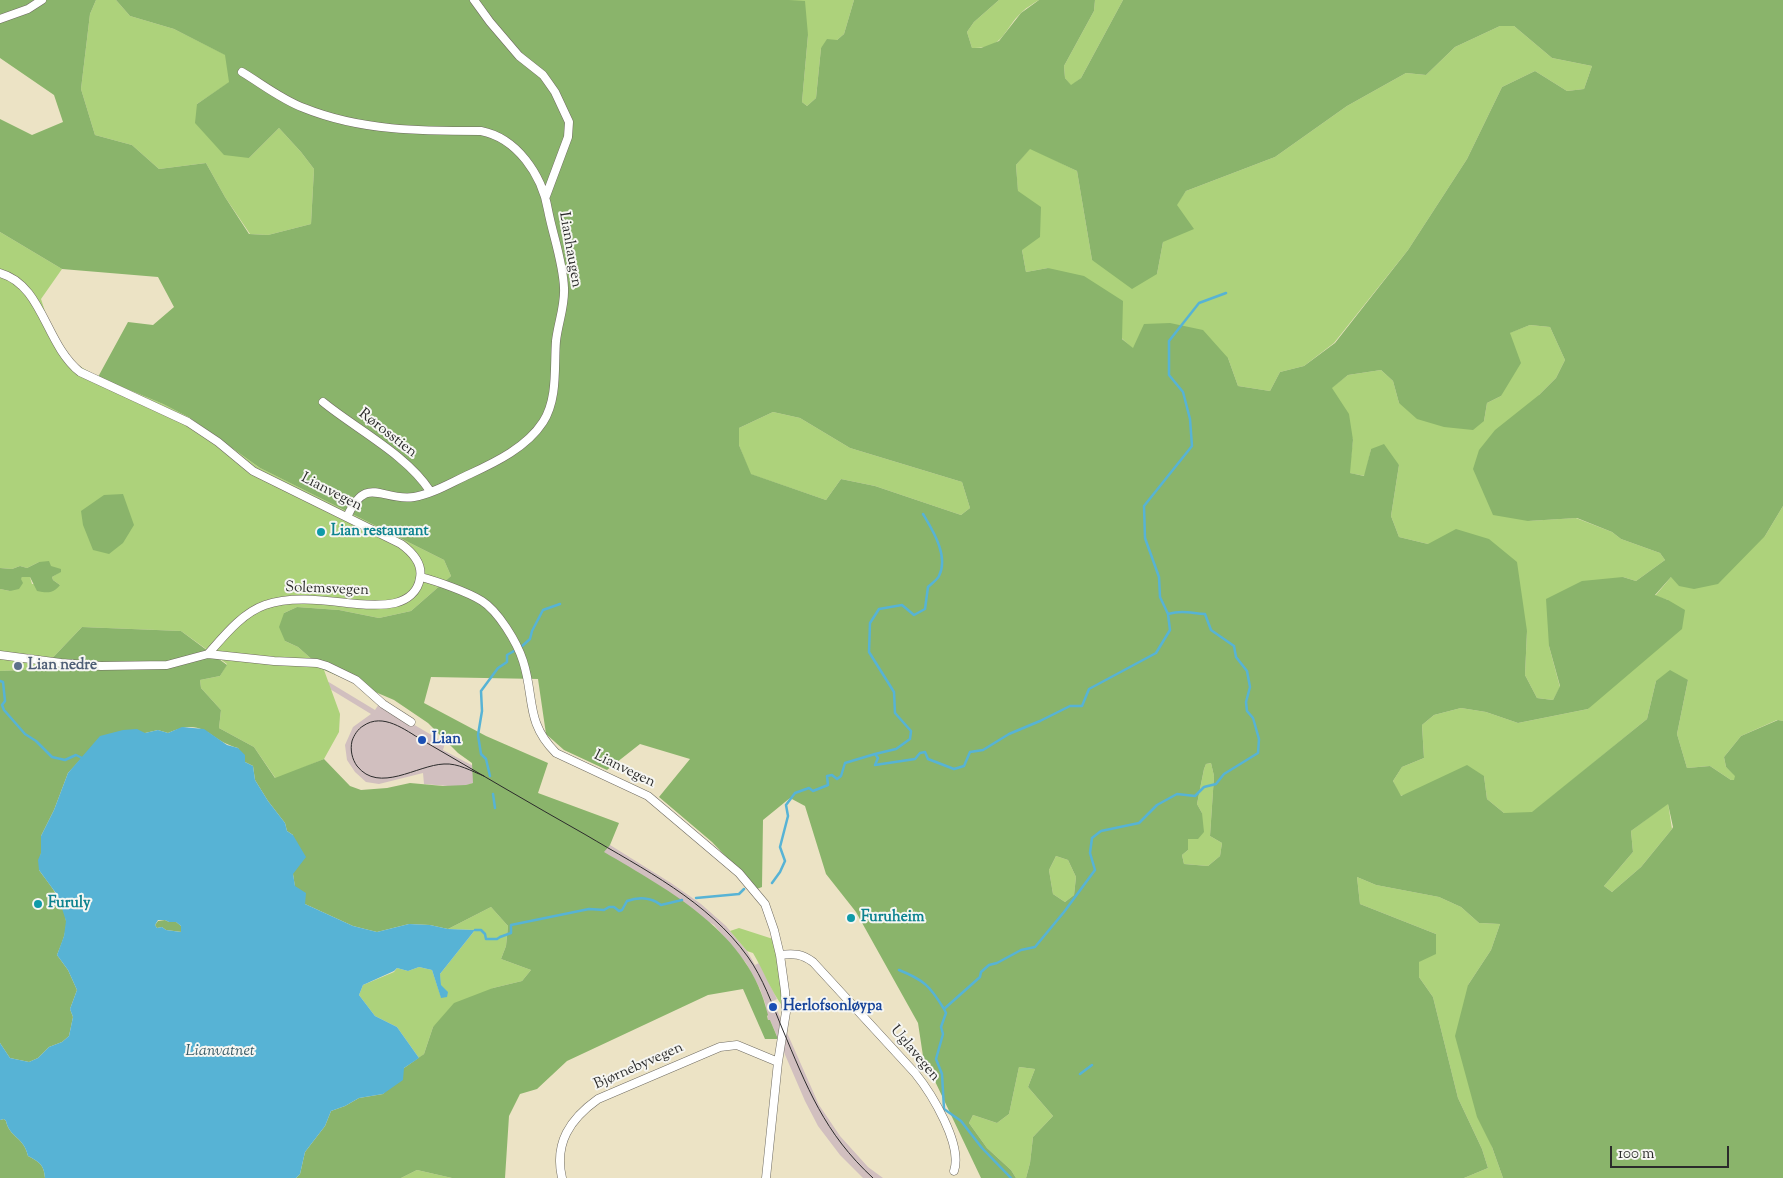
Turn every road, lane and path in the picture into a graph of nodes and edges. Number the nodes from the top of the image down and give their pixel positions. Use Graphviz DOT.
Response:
graph roads {
  1 [pos="42,0"];
  2 [pos="474,0"];
  3 [pos="0,19"];
  4 [pos="242,72"];
  5 [pos="546,196"];
  6 [pos="0,273"];
  7 [pos="323,402"];
  8 [pos="430,492"];
  9 [pos="347,517"];
  10 [pos="421,577"];
  11 [pos="208,654"];
  12 [pos="0,655"];
  13 [pos="411,722"];
  14 [pos="780,955"];
  15 [pos="778,1062"];
  16 [pos="954,1171"];
  17 [pos="766,1175"];
  18 [pos="562,1178"];
  19 [pos="775,1178"];
  1 -- 3 [label="street"];
  2 -- 5 [label="street"];
  4 -- 5 [label="street, Lianhaugen"];
  5 -- 8 [label="street, Lianhaugen"];
  6 -- 9 [label="street, Lianvegen"];
  7 -- 8 [label="street, Rørosstien"];
  8 -- 9 [label="street, Lianhaugen"];
  9 -- 10 [label="street, Lianvegen"];
  10 -- 11 [label="street, Solemsvegen"];
  10 -- 14 [label="street, Lianvegen"];
  11 -- 12 [label="street"];
  11 -- 13 [label="street"];
  14 -- 15 [label="street"];
  14 -- 16 [label="street, Uglavegen"];
  15 -- 17 [label="street"];
  15 -- 18 [label="street, Bjørnebyvegen"];
  17 -- 19 [label="street"];
}
